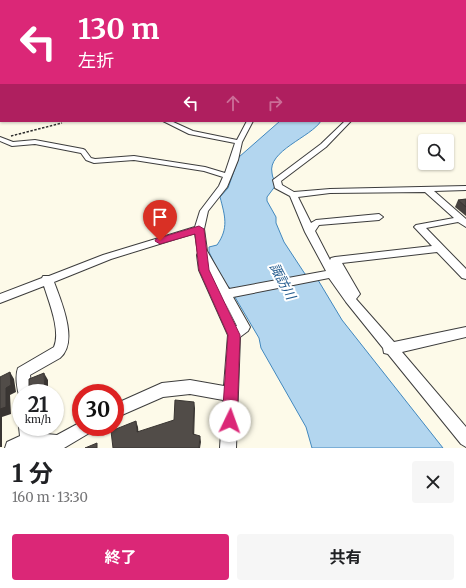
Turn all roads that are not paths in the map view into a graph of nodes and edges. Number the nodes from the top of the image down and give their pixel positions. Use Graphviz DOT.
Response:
graph roads {
  1 [pos="168,122"];
  2 [pos="249,122"];
  3 [pos="347,122"];
  4 [pos="1,139"];
  5 [pos="239,142"];
  6 [pos="227,176"];
  7 [pos="466,188"];
  8 [pos="428,190"];
  9 [pos="293,195"];
  10 [pos="379,217"];
  11 [pos="463,221"];
  12 [pos="199,229"];
  13 [pos="310,232"];
  14 [pos="440,248"];
  15 [pos="202,251"];
  16 [pos="329,274"];
  17 [pos="466,275"];
  18 [pos="47,279"];
  19 [pos="229,293"];
  20 [pos="0,299"];
  21 [pos="350,299"];
  22 [pos="466,332"];
  23 [pos="234,335"];
  24 [pos="389,348"];
  25 [pos="24,384"];
  26 [pos="231,394"];
  27 [pos="124,407"];
  28 [pos="72,435"];
  29 [pos="25,436"];
  30 [pos="34,436"];
  31 [pos="466,439"];
  32 [pos="13,448"];
  33 [pos="228,448"];
  1 -- 5 [label="street"];
  2 -- 5 [label="street"];
  3 -- 9 [label="street"];
  4 -- 6 [label="street"];
  5 -- 6 [label="street"];
  6 -- 12 [label="street"];
  7 -- 8 [label="street"];
  8 -- 9 [label="street"];
  8 -- 11 [label="street"];
  9 -- 13 [label="street"];
  10 -- 13 [label="street"];
  11 -- 14 [label="street"];
  12 -- 15 [label="street"];
  12 -- 18 [label="street"];
  13 -- 16 [label="street"];
  14 -- 17 [label="street"];
  14 -- 21 [label="street"];
  15 -- 19 [label="street"];
  15 -- 23 [label="street"];
  16 -- 19 [label="street"];
  16 -- 21 [label="street"];
  18 -- 20 [label="street"];
  18 -- 25 [label="street"];
  19 -- 23 [label="street"];
  21 -- 24 [label="street"];
  22 -- 24 [label="street"];
  23 -- 26 [label="street"];
  24 -- 31 [label="street"];
  26 -- 27 [label="street"];
  26 -- 33 [label="street"];
  28 -- 30 [label="street"];
  29 -- 32 [label="street"];
}
